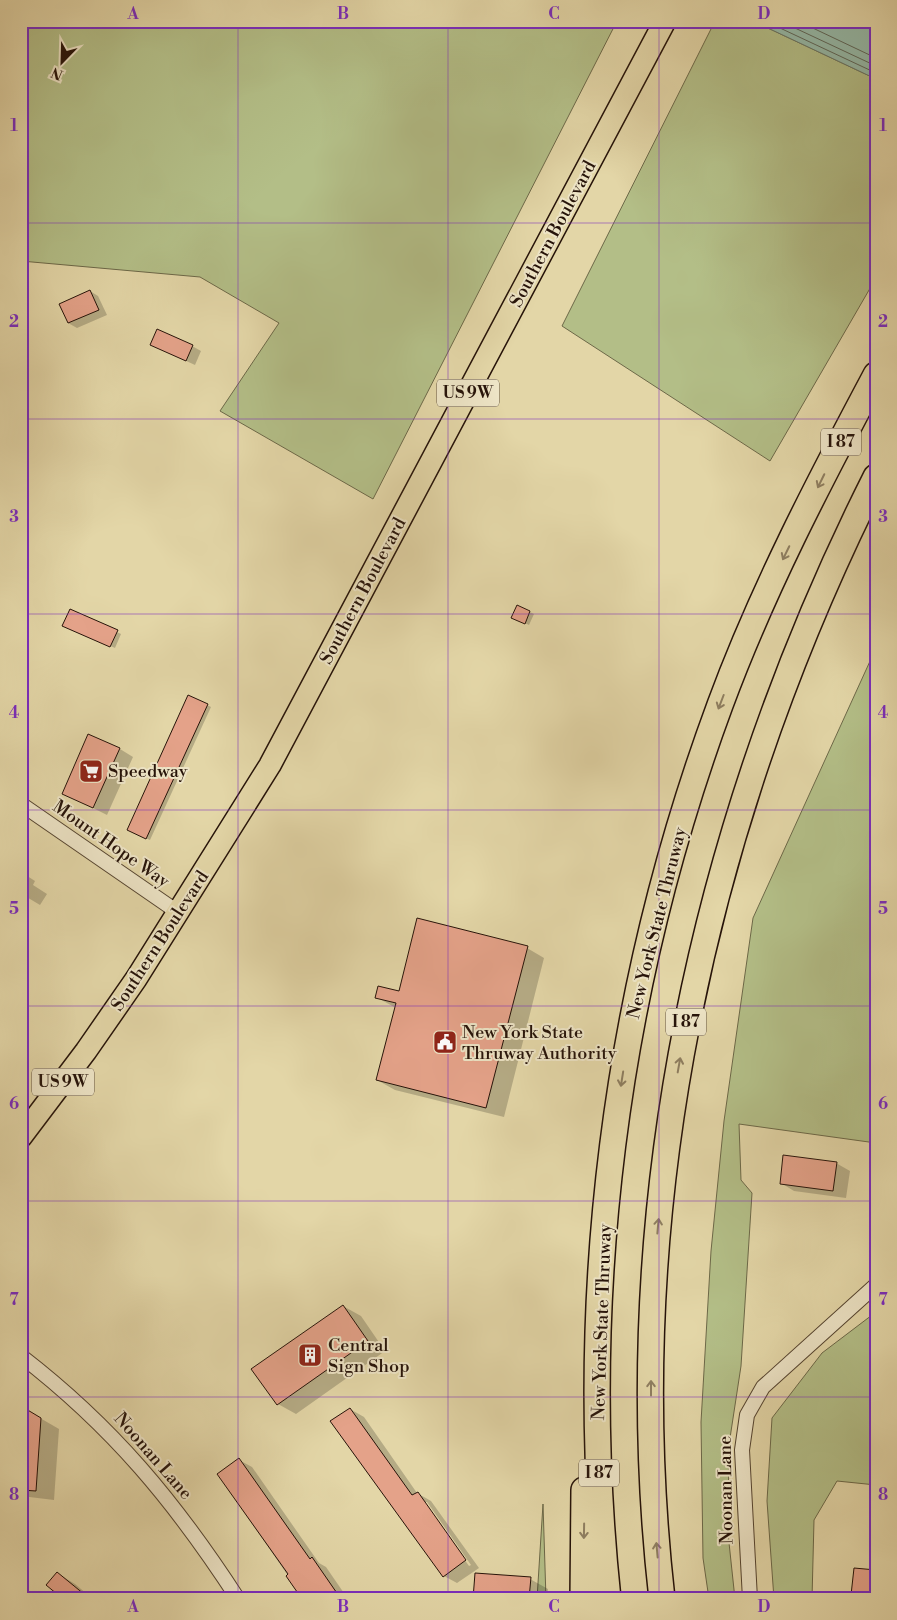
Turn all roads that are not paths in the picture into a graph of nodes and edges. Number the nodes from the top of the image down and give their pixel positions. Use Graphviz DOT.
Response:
graph roads {
  1 [pos="665,21"];
  2 [pos="876,375"];
  3 [pos="876,477"];
  4 [pos="21,804"];
  5 [pos="179,913"];
  6 [pos="21,1137"];
  7 [pos="876,1286"];
  8 [pos="597,1346"];
  9 [pos="21,1356"];
  10 [pos="238,1599"];
  11 [pos="583,1599"];
  12 [pos="608,1599"];
  13 [pos="662,1599"];
  14 [pos="750,1599"];
  1 -- 5 [label="main road, Southern Boulevard / US 9W"];
  2 -- 8 [label="highway, New York State Thruway / I 87, one-way"];
  13 -- 3 [label="highway, I 87, one-way"];
  4 -- 5 [label="street, Mount Hope Way"];
  5 -- 6 [label="main road, Southern Boulevard / US 9W"];
  7 -- 14 [label="street, Noonan Lane"];
  8 -- 11 [label="highway, one-way"];
  8 -- 12 [label="highway, New York State Thruway / I 87"];
  9 -- 10 [label="street, Noonan Lane"];
}
